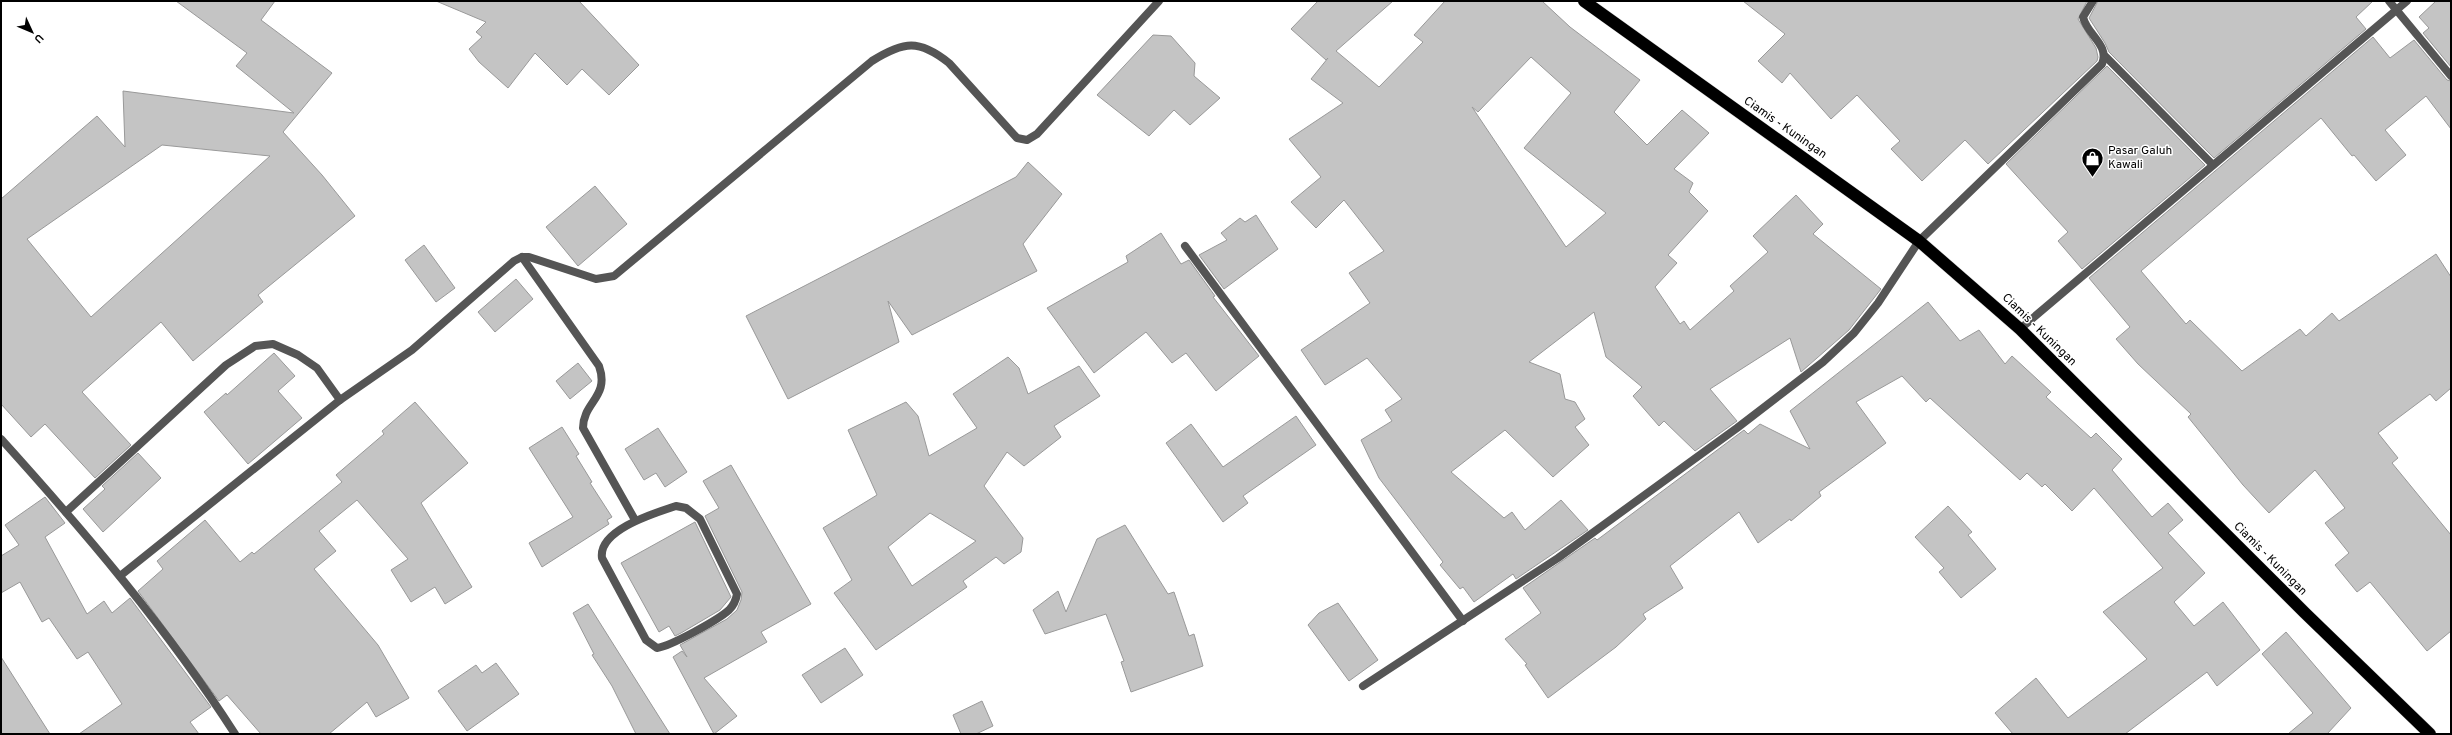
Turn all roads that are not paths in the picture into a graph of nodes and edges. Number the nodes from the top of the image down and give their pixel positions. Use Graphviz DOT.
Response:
graph roads {
  1 [pos="1159,1"];
  2 [pos="1584,1"];
  3 [pos="2093,1"];
  4 [pos="2389,1"];
  5 [pos="2407,1"];
  6 [pos="2397,10"];
  7 [pos="2106,57"];
  8 [pos="2451,76"];
  9 [pos="2213,165"];
  10 [pos="1919,241"];
  11 [pos="1185,246"];
  12 [pos="522,257"];
  13 [pos="2020,329"];
  14 [pos="340,400"];
  15 [pos="1,439"];
  16 [pos="66,512"];
  17 [pos="635,520"];
  18 [pos="120,576"];
  19 [pos="1463,620"];
  20 [pos="1363,686"];
  21 [pos="235,734"];
  22 [pos="2430,734"];
  1 -- 12 [label="street"];
  2 -- 10 [label="highway, Ciamis - Kuningan"];
  3 -- 7 [label="street"];
  4 -- 6 [label="street"];
  5 -- 6 [label="street"];
  6 -- 8 [label="street"];
  6 -- 9 [label="street"];
  7 -- 9 [label="street"];
  7 -- 10 [label="street"];
  9 -- 13 [label="street"];
  10 -- 13 [label="highway, Ciamis - Kuningan"];
  10 -- 19 [label="street"];
  11 -- 19 [label="street"];
  12 -- 14 [label="street"];
  12 -- 17 [label="street"];
  13 -- 22 [label="highway, Ciamis - Kuningan"];
  14 -- 16 [label="street"];
  14 -- 18 [label="street"];
  15 -- 16 [label="street"];
  16 -- 18 [label="street"];
  17 -- 17 [label="street"];
  18 -- 21 [label="street"];
  19 -- 20 [label="street"];
}
